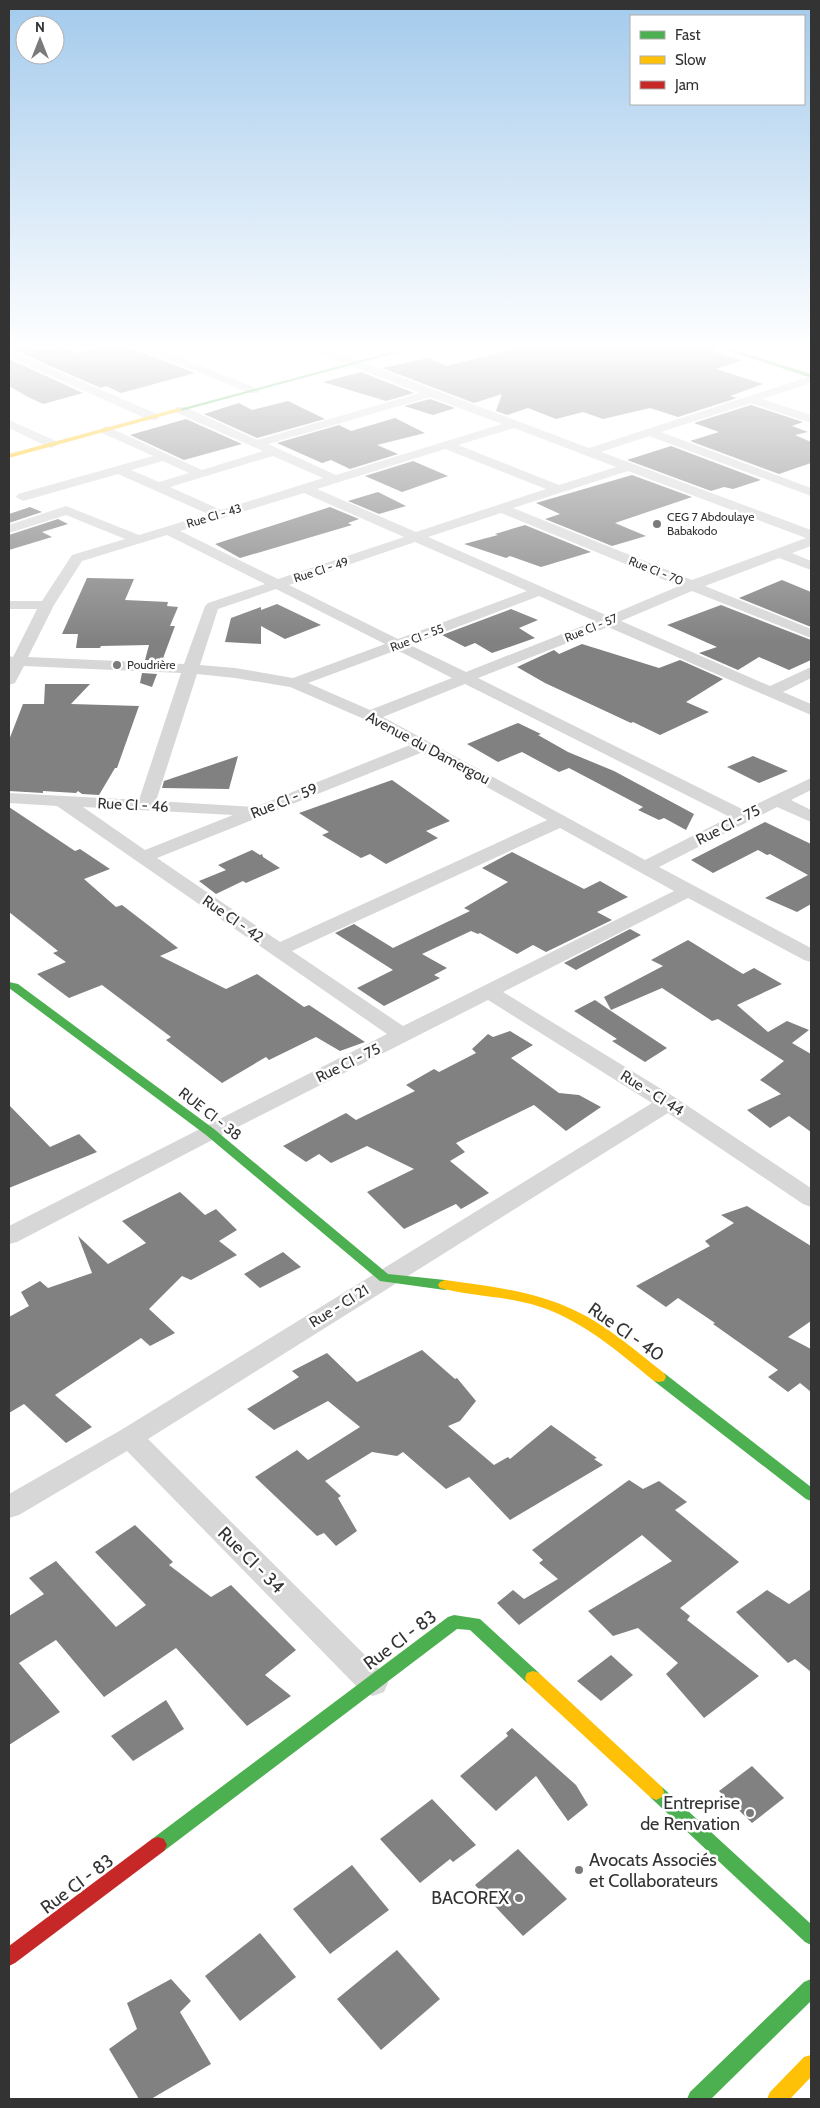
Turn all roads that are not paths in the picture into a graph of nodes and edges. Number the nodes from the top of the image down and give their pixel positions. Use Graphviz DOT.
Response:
graph roads {
  1 [pos="43,446"];
  2 [pos="141,446"];
  3 [pos="261,446"];
  4 [pos="442,446"];
  5 [pos="449,446"];
  6 [pos="574,446"];
  7 [pos="606,446"];
  8 [pos="687,446"];
  9 [pos="273,452"];
  10 [pos="589,452"];
  11 [pos="9,456"];
  12 [pos="164,457"];
  13 [pos="628,467"];
  14 [pos="120,470"];
  15 [pos="201,474"];
  16 [pos="811,476"];
  17 [pos="335,479"];
  18 [pos="790,484"];
  19 [pos="158,486"];
  20 [pos="304,488"];
  21 [pos="9,490"];
  22 [pos="560,490"];
  23 [pos="811,492"];
  24 [pos="23,497"];
  25 [pos="501,508"];
  26 [pos="71,511"];
  27 [pos="220,514"];
  28 [pos="9,529"];
  29 [pos="168,530"];
  30 [pos="811,535"];
  31 [pos="417,538"];
  32 [pos="137,540"];
  33 [pos="811,541"];
  34 [pos="780,553"];
  35 [pos="811,566"];
  36 [pos="277,584"];
  37 [pos="693,586"];
  38 [pos="540,591"];
  39 [pos="9,604"];
  40 [pos="47,605"];
  41 [pos="609,621"];
  42 [pos="811,634"];
  43 [pos="398,645"];
  44 [pos="14,662"];
  45 [pos="192,668"];
  46 [pos="811,672"];
  47 [pos="466,678"];
  48 [pos="9,680"];
  49 [pos="294,683"];
  50 [pos="770,692"];
  51 [pos="811,710"];
  52 [pos="370,716"];
  53 [pos="425,745"];
  54 [pos="811,784"];
  55 [pos="9,798"];
  56 [pos="777,800"];
  57 [pos="62,801"];
  58 [pos="146,806"];
  59 [pos="258,812"];
  60 [pos="744,817"];
  61 [pos="811,817"];
  62 [pos="560,820"];
  63 [pos="144,857"];
  64 [pos="645,867"];
  65 [pos="688,891"];
  66 [pos="278,950"];
  67 [pos="811,956"];
  68 [pos="9,984"];
  69 [pos="489,992"];
  70 [pos="403,1036"];
  71 [pos="668,1103"];
  72 [pos="210,1132"];
  73 [pos="811,1199"];
  74 [pos="9,1236"];
  75 [pos="384,1278"];
  76 [pos="130,1437"];
  77 [pos="811,1495"];
  78 [pos="9,1507"];
  79 [pos="373,1683"];
  80 [pos="811,1936"];
  81 [pos="9,1957"];
  82 [pos="811,1988"];
  83 [pos="811,2064"];
  84 [pos="697,2099"];
  85 [pos="777,2099"];
  1 -- 11 [label="street"];
  2 -- 12 [label="street"];
  3 -- 9 [label="street"];
  4 -- 17 [label="street, Rue CI - 43"];
  5 -- 22 [label="street"];
  6 -- 10 [label="street"];
  7 -- 10 [label="street"];
  8 -- 18 [label="street"];
  9 -- 15 [label="street"];
  9 -- 17 [label="street"];
  10 -- 13 [label="street"];
  12 -- 14 [label="street"];
  12 -- 15 [label="street"];
  13 -- 22 [label="street, Rue CI - 49"];
  13 -- 30 [label="street"];
  14 -- 19 [label="street"];
  14 -- 24 [label="street"];
  15 -- 19 [label="street"];
  16 -- 18 [label="street"];
  17 -- 20 [label="street, Rue CI - 43"];
  18 -- 23 [label="street"];
  19 -- 27 [label="street"];
  20 -- 27 [label="street, Rue CI - 43"];
  20 -- 31 [label="street"];
  21 -- 24 [label="street"];
  22 -- 25 [label="street, Rue CI - 49"];
  24 -- 26 [label="street"];
  25 -- 31 [label="street, Rue CI - 49"];
  25 -- 37 [label="street, Rue CI - 70"];
  26 -- 28 [label="street"];
  26 -- 32 [label="street"];
  27 -- 29 [label="street, Rue CI - 43"];
  29 -- 32 [label="street, Rue CI - 43"];
  29 -- 36 [label="street"];
  31 -- 36 [label="street, Rue CI - 49"];
  31 -- 38 [label="street"];
  32 -- 40 [label="street, Rue CI - 43"];
  33 -- 34 [label="street, Rue CI - 57"];
  34 -- 35 [label="street"];
  34 -- 37 [label="street, Rue CI - 57"];
  36 -- 43 [label="street"];
  36 -- 45 [label="street, Rue CI - 49"];
  37 -- 41 [label="street, Rue CI - 57"];
  37 -- 42 [label="street, Rue CI - 70"];
  38 -- 41 [label="street"];
  38 -- 43 [label="street, Rue CI - 55"];
  39 -- 40 [label="street"];
  40 -- 44 [label="street, Rue CI - 43"];
  41 -- 47 [label="street, Rue CI - 57"];
  41 -- 50 [label="street"];
  43 -- 47 [label="street"];
  43 -- 49 [label="street, Rue CI - 55"];
  44 -- 45 [label="street, Avenue du Damergou"];
  44 -- 48 [label="street, Rue CI - 43"];
  45 -- 49 [label="street, Avenue du Damergou"];
  45 -- 58 [label="street, Rue CI - 49"];
  46 -- 50 [label="street"];
  47 -- 52 [label="street, Rue CI - 57"];
  47 -- 60 [label="street"];
  49 -- 52 [label="street, Avenue du Damergou"];
  50 -- 51 [label="street"];
  52 -- 53 [label="street, Avenue du Damergou"];
  53 -- 59 [label="street, Rue CI - 59"];
  53 -- 62 [label="street, Avenue du Damergou"];
  54 -- 56 [label="street, Rue CI - 75"];
  55 -- 57 [label="street, Rue CI - 46"];
  56 -- 60 [label="street, Rue CI - 75"];
  56 -- 61 [label="street"];
  57 -- 58 [label="street, Rue CI - 46"];
  57 -- 63 [label="street, Rue CI - 42"];
  58 -- 59 [label="street, Rue CI - 46"];
  59 -- 63 [label="street, Rue CI - 59"];
  60 -- 64 [label="street, Rue CI - 75"];
  62 -- 64 [label="street, Avenue du Damergou"];
  62 -- 66 [label="street"];
  63 -- 66 [label="street, Rue CI - 42"];
  64 -- 65 [label="street, Avenue du Damergou"];
  65 -- 67 [label="street, Avenue du Damergou"];
  65 -- 69 [label="street, Rue CI - 75"];
  66 -- 70 [label="street, Rue CI - 42"];
  68 -- 72 [label="street, RUE CI - 38"];
  69 -- 70 [label="street, Rue CI - 75"];
  69 -- 71 [label="street, Rue - CI 44"];
  70 -- 72 [label="street, Rue CI - 75"];
  71 -- 73 [label="street, Rue - CI 44"];
  71 -- 75 [label="street, Rue - CI 21"];
  72 -- 74 [label="street, Rue CI - 75"];
  72 -- 75 [label="street, RUE CI - 38"];
  75 -- 76 [label="street, Rue - CI 21"];
  75 -- 77 [label="street, Rue CI - 40"];
  76 -- 78 [label="street, Rue - CI 21"];
  76 -- 79 [label="street, Rue CI - 34"];
  79 -- 80 [label="street, Rue CI - 83"];
  79 -- 81 [label="street, Rue CI - 83"];
  82 -- 84 [label="street"];
  83 -- 85 [label="street"];
}
